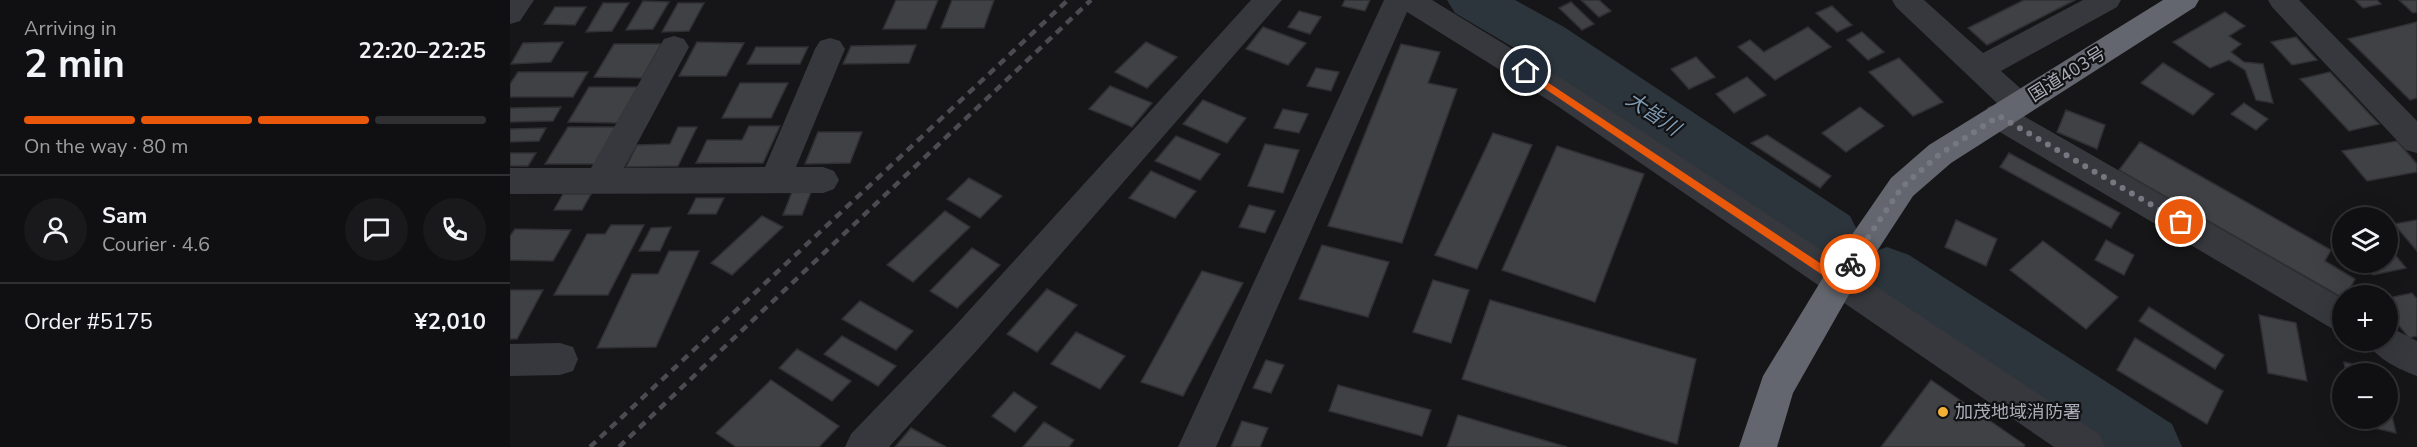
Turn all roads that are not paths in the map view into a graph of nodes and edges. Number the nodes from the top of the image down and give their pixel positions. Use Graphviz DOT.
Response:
graph roads {
  1 [pos="520,0"];
  2 [pos="1268,0"];
  3 [pos="1398,0"];
  4 [pos="1410,0"];
  5 [pos="1906,0"];
  6 [pos="2107,0"];
  7 [pos="2185,0"];
  8 [pos="2282,0"];
  9 [pos="510,14"];
  10 [pos="674,47"];
  11 [pos="830,49"];
  12 [pos="1979,69"];
  13 [pos="2008,110"];
  14 [pos="2417,141"];
  15 [pos="776,180"];
  16 [pos="823,180"];
  17 [pos="510,181"];
  18 [pos="600,181"];
  19 [pos="1839,281"];
  20 [pos="2332,309"];
  21 [pos="2398,348"];
  22 [pos="560,359"];
  23 [pos="510,360"];
  24 [pos="2417,360"];
  25 [pos="864,447"];
  26 [pos="1197,447"];
  27 [pos="1758,447"];
  28 [pos="2086,447"];
  1 -- 9 [label="street"];
  2 -- 25 [label="street"];
  3 -- 26 [label="street"];
  4 -- 19 [label="street"];
  5 -- 12 [label="street"];
  6 -- 12 [label="street"];
  7 -- 13 [label="highway, 国道403号"];
  8 -- 14 [label="street"];
  10 -- 18 [label="street"];
  11 -- 15 [label="street"];
  12 -- 13 [label="street"];
  13 -- 19 [label="highway, 国道403号"];
  13 -- 20 [label="street"];
  15 -- 16 [label="street"];
  15 -- 18 [label="street"];
  17 -- 18 [label="street"];
  19 -- 27 [label="highway, 国道403号"];
  19 -- 28 [label="street"];
  21 -- 24 [label="street"];
  22 -- 23 [label="street"];
}
